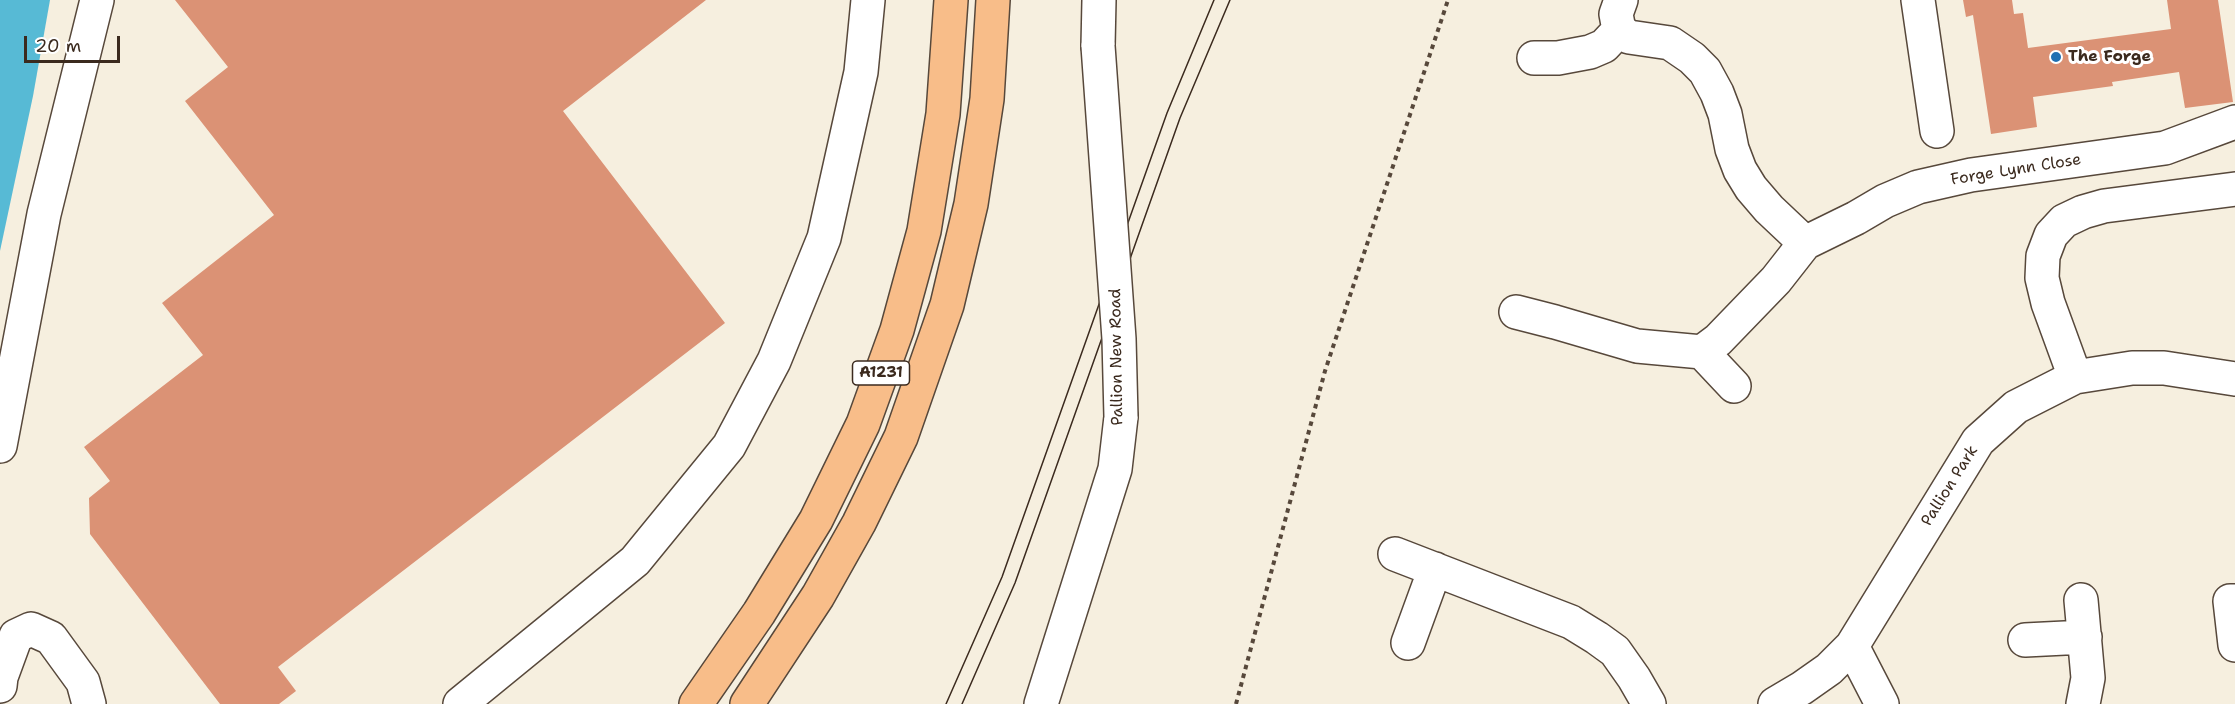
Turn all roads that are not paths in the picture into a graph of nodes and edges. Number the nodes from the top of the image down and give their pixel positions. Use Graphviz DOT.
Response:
graph roads {
  1 [pos="97,0"];
  2 [pos="868,0"];
  3 [pos="951,0"];
  4 [pos="993,0"];
  5 [pos="1099,0"];
  6 [pos="1918,0"];
  7 [pos="1620,15"];
  8 [pos="1534,58"];
  9 [pos="2235,122"];
  10 [pos="1937,131"];
  11 [pos="2235,189"];
  12 [pos="1805,243"];
  13 [pos="1516,312"];
  14 [pos="1702,352"];
  15 [pos="2075,377"];
  16 [pos="2235,379"];
  17 [pos="1734,386"];
  18 [pos="0,446"];
  19 [pos="1395,554"];
  20 [pos="1435,569"];
  21 [pos="2081,600"];
  22 [pos="2235,600"];
  23 [pos="2085,637"];
  24 [pos="2025,640"];
  25 [pos="1408,644"];
  26 [pos="2235,645"];
  27 [pos="1852,646"];
  28 [pos="0,687"];
  29 [pos="89,704"];
  30 [pos="460,704"];
  31 [pos="696,704"];
  32 [pos="747,704"];
  33 [pos="1041,704"];
  34 [pos="1649,704"];
  35 [pos="1775,704"];
  36 [pos="1882,704"];
  37 [pos="2083,704"];
  1 -- 18 [label="street"];
  2 -- 30 [label="street"];
  3 -- 31 [label="highway, A1231"];
  4 -- 32 [label="highway, A1231"];
  5 -- 33 [label="street, Pallion New Road, bridge"];
  6 -- 10 [label="street"];
  7 -- 8 [label="street"];
  7 -- 12 [label="street"];
  9 -- 12 [label="street, Forge Lynn Close"];
  11 -- 15 [label="street"];
  12 -- 14 [label="street, Forge Lynn Close"];
  13 -- 14 [label="street"];
  14 -- 17 [label="street"];
  15 -- 16 [label="street, Pallion Park"];
  15 -- 27 [label="street, Pallion Park"];
  19 -- 20 [label="street"];
  20 -- 25 [label="street"];
  20 -- 34 [label="street"];
  21 -- 23 [label="street"];
  22 -- 26 [label="street"];
  23 -- 24 [label="street"];
  23 -- 37 [label="street"];
  27 -- 35 [label="street, Pallion Park"];
  27 -- 36 [label="street"];
  28 -- 29 [label="street"];
}
